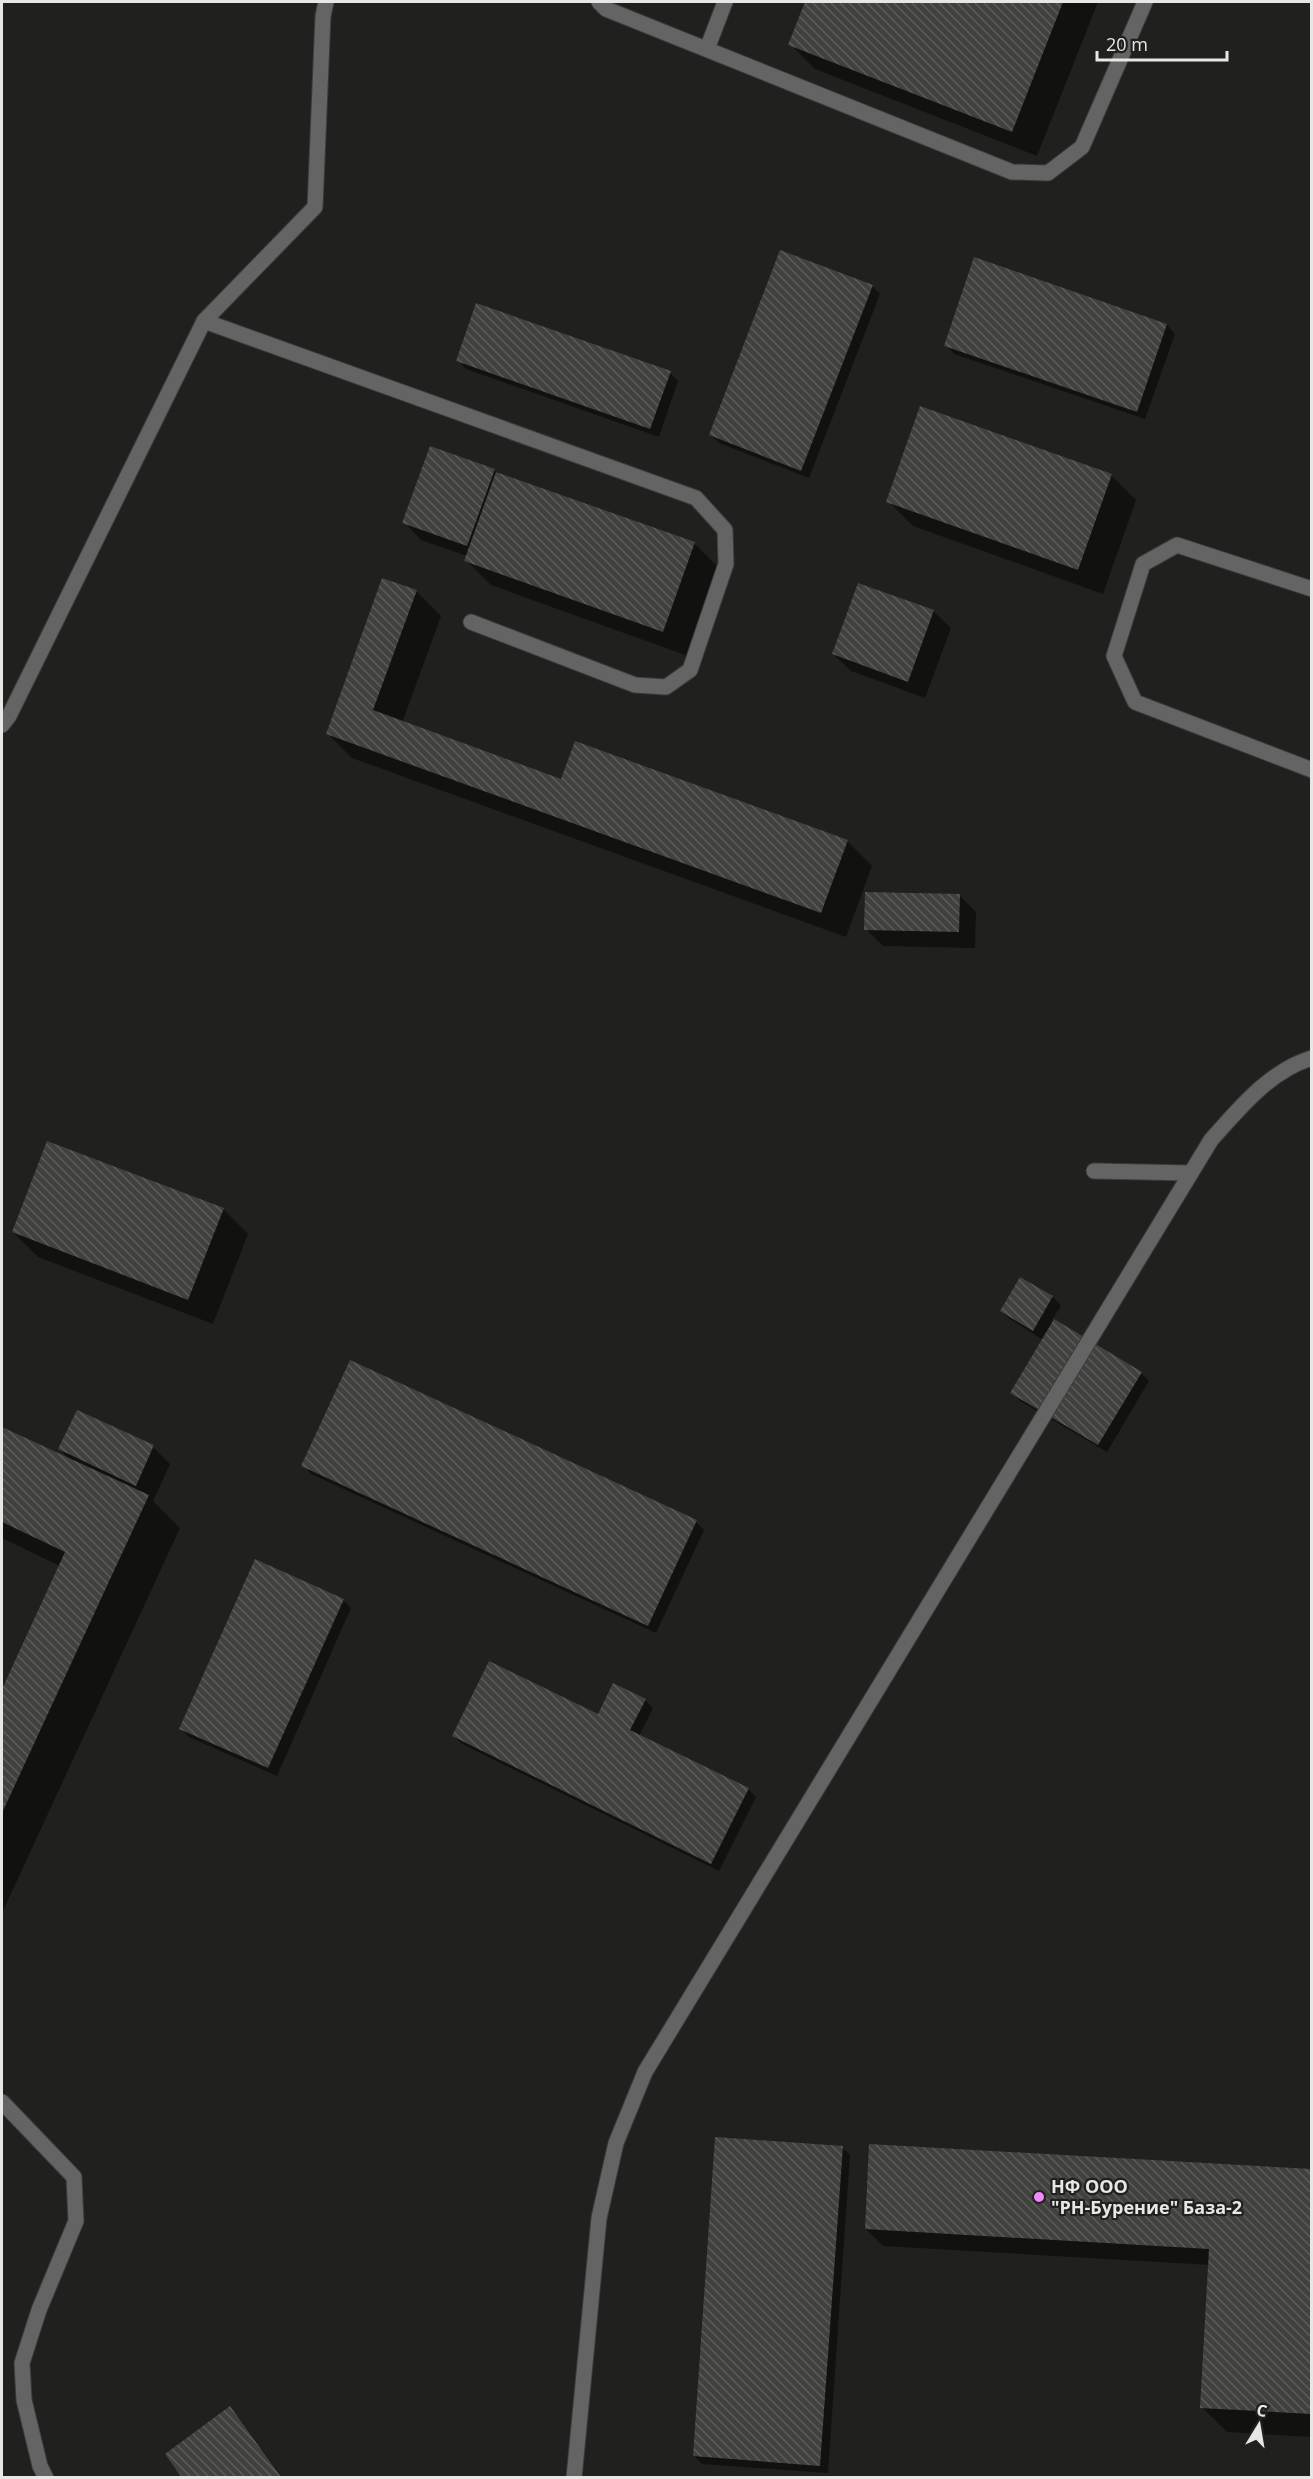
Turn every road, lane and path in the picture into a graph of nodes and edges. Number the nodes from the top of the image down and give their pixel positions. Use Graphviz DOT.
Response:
graph roads {
  1 [pos="326,2"];
  2 [pos="599,2"];
  3 [pos="725,2"];
  4 [pos="1144,2"];
  5 [pos="707,49"];
  6 [pos="204,321"];
  7 [pos="1311,589"];
  8 [pos="471,622"];
  9 [pos="2,725"];
  10 [pos="1311,770"];
  11 [pos="1311,1058"];
  12 [pos="1094,1171"];
  13 [pos="1191,1173"];
  14 [pos="2,2102"];
  15 [pos="46,2478"];
  16 [pos="574,2478"];
  1 -- 6 [label="lane"];
  2 -- 5 [label="lane"];
  3 -- 5 [label="lane"];
  4 -- 5 [label="lane"];
  6 -- 8 [label="lane"];
  6 -- 9 [label="lane"];
  7 -- 10 [label="lane"];
  11 -- 13 [label="lane"];
  12 -- 13 [label="lane"];
  13 -- 16 [label="lane"];
  14 -- 15 [label="lane"];
}
